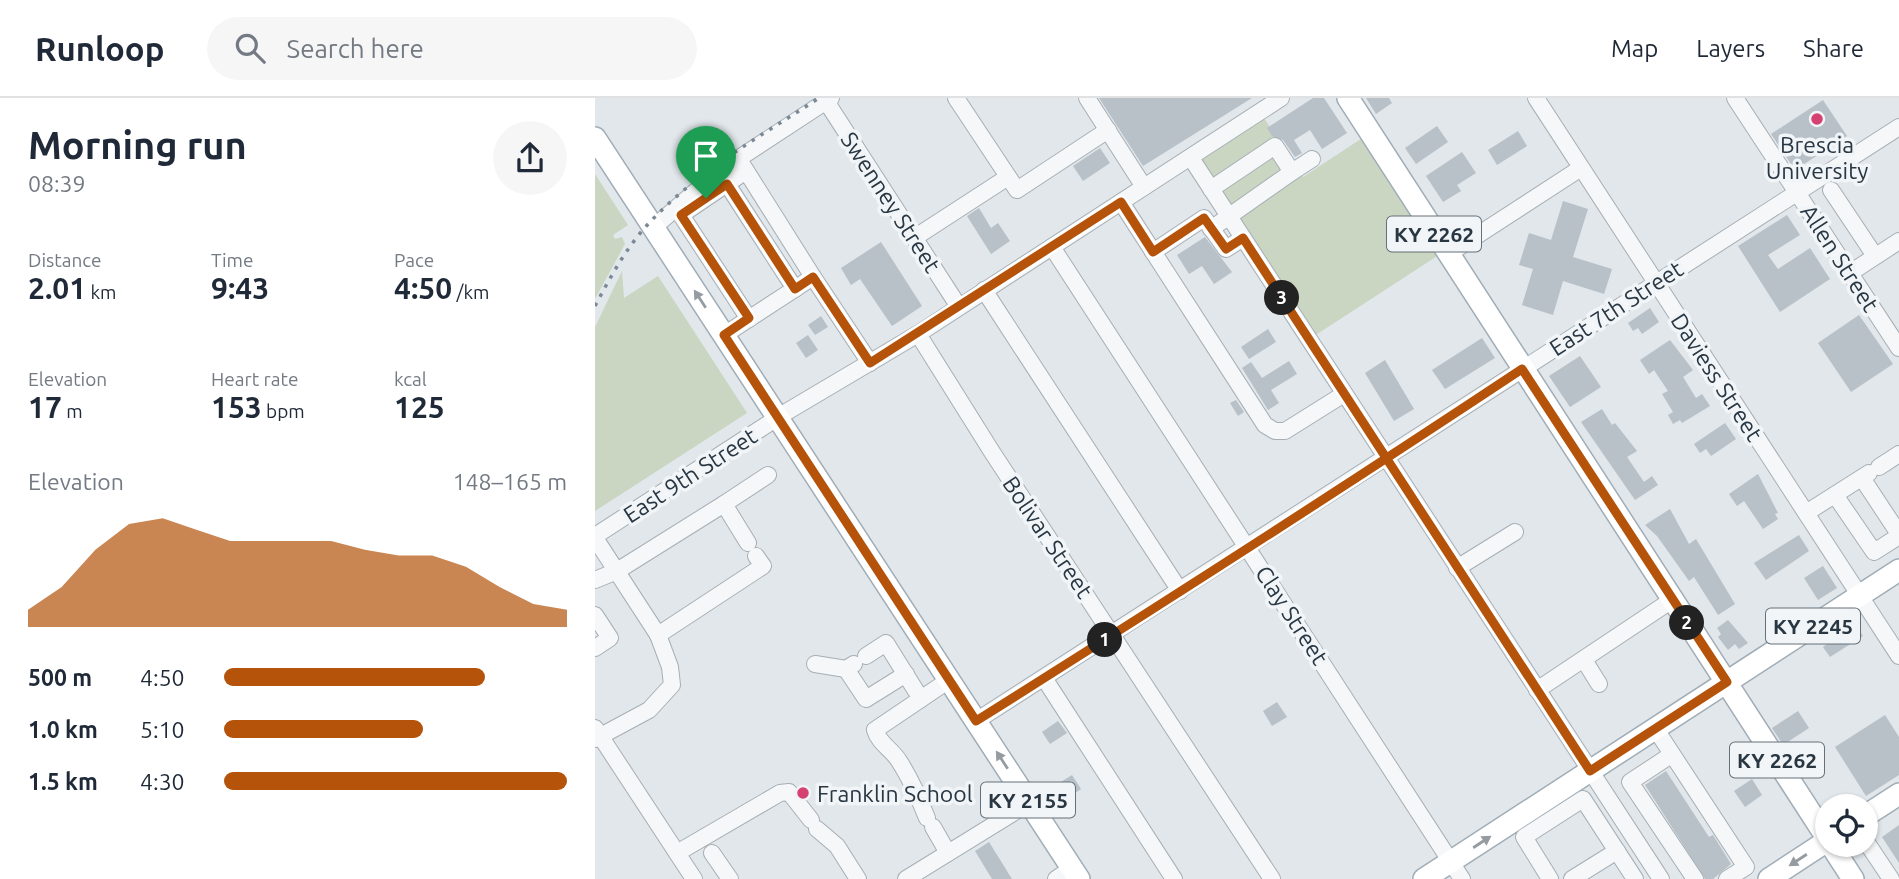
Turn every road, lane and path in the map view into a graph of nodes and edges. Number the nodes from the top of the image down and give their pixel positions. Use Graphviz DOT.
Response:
graph roads {
  1 [pos="956,98"];
  2 [pos="1087,98"];
  3 [pos="1281,98"];
  4 [pos="1348,98"];
  5 [pos="1735,98"];
  6 [pos="827,99"];
  7 [pos="1543,100"];
  8 [pos="1108,130"];
  9 [pos="1896,135"];
  10 [pos="595,138"];
  11 [pos="1191,158"];
  12 [pos="1313,159"];
  13 [pos="742,165"];
  14 [pos="1581,167"];
  15 [pos="1292,172"];
  16 [pos="1007,177"];
  17 [pos="727,184"];
  18 [pos="1144,187"];
  19 [pos="1211,189"];
  20 [pos="1831,190"];
  21 [pos="1796,191"];
  22 [pos="703,192"];
  23 [pos="1121,202"];
  24 [pos="681,215"];
  25 [pos="1228,215"];
  26 [pos="1853,223"];
  27 [pos="1211,229"];
  28 [pos="657,233"];
  29 [pos="914,238"];
  30 [pos="1243,238"];
  31 [pos="1828,240"];
  32 [pos="1899,241"];
  33 [pos="1052,247"];
  34 [pos="1153,252"];
  35 [pos="1447,255"];
  36 [pos="1875,256"];
  37 [pos="1850,273"];
  38 [pos="813,277"];
  39 [pos="1655,283"];
  40 [pos="795,289"];
  41 [pos="984,290"];
  42 [pos="959,307"];
  43 [pos="749,318"];
  44 [pos="918,334"];
  45 [pos="724,335"];
  46 [pos="1899,348"];
  47 [pos="870,363"];
  48 [pos="1522,369"];
  49 [pos="1344,394"];
  50 [pos="778,418"];
  51 [pos="1386,459"];
  52 [pos="1883,466"];
  53 [pos="768,475"];
  54 [pos="1835,495"];
  55 [pos="724,504"];
  56 [pos="1806,513"];
  57 [pos="1515,533"];
  58 [pos="1899,535"];
  59 [pos="595,537"];
  60 [pos="1247,548"];
  61 [pos="1457,568"];
  62 [pos="1899,570"];
  63 [pos="617,571"];
  64 [pos="595,580"];
  65 [pos="1180,591"];
  66 [pos="1860,595"];
  67 [pos="1672,600"];
  68 [pos="595,615"];
  69 [pos="658,635"];
  70 [pos="1113,635"];
  71 [pos="595,648"];
  72 [pos="1899,656"];
  73 [pos="1584,660"];
  74 [pos="855,663"];
  75 [pos="815,664"];
  76 [pos="906,674"];
  77 [pos="1044,678"];
  78 [pos="949,680"];
  79 [pos="1727,682"];
  80 [pos="1599,684"];
  81 [pos="1537,690"];
  82 [pos="866,699"];
  83 [pos="921,699"];
  84 [pos="976,721"];
  85 [pos="882,725"];
  86 [pos="1654,728"];
  87 [pos="597,734"];
  88 [pos="1671,755"];
  89 [pos="1590,771"];
  90 [pos="1899,794"];
  91 [pos="1029,803"];
  92 [pos="1878,808"];
  93 [pos="1815,821"];
  94 [pos="1519,829"];
  95 [pos="1665,832"];
  96 [pos="1640,848"];
  97 [pos="1815,848"];
  98 [pos="1617,851"];
  99 [pos="1677,851"];
  100 [pos="677,853"];
  101 [pos="712,853"];
  102 [pos="948,853"];
  103 [pos="1839,857"];
  104 [pos="1876,857"];
  105 [pos="1457,870"];
  106 [pos="1657,873"];
  107 [pos="1750,873"];
  108 [pos="1069,875"];
  109 [pos="694,879"];
  110 [pos="729,879"];
  111 [pos="858,879"];
  112 [pos="906,879"];
  113 [pos="1174,879"];
  114 [pos="1272,879"];
  115 [pos="1424,879"];
  116 [pos="1551,879"];
  117 [pos="1572,879"];
  118 [pos="1635,879"];
  119 [pos="1695,879"];
  120 [pos="1727,879"];
  121 [pos="1769,879"];
  122 [pos="1853,879"];
  123 [pos="1891,879"];
  1 -- 16 [label="street"];
  2 -- 8 [label="street"];
  3 -- 11 [label="street, East 9th Street"];
  4 -- 35 [label="main road, KY 2262"];
  5 -- 21 [label="street, Allen Street"];
  6 -- 13 [label="street"];
  6 -- 29 [label="street, Swenney Street"];
  7 -- 14 [label="street, Daviess Street"];
  8 -- 16 [label="street"];
  8 -- 18 [label="street"];
  9 -- 21 [label="street, East 7th Street"];
  10 -- 28 [label="main road, KY 2155"];
  11 -- 18 [label="street, East 9th Street"];
  11 -- 19 [label="street"];
  12 -- 15 [label="street"];
  13 -- 17 [label="street"];
  13 -- 22 [label="street"];
  13 -- 38 [label="street"];
  14 -- 35 [label="street"];
  14 -- 39 [label="street, Daviess Street"];
  15 -- 19 [label="street"];
  15 -- 25 [label="street"];
  16 -- 29 [label="street"];
  17 -- 22 [label="street"];
  17 -- 40 [label="street"];
  18 -- 23 [label="street, East 9th Street"];
  19 -- 25 [label="street"];
  20 -- 26 [label="street"];
  21 -- 31 [label="street, Allen Street"];
  21 -- 39 [label="street, East 7th Street"];
  22 -- 24 [label="street"];
  22 -- 28 [label="street"];
  23 -- 33 [label="street, East 9th Street"];
  23 -- 34 [label="street"];
  24 -- 28 [label="street"];
  24 -- 43 [label="street"];
  25 -- 27 [label="street"];
  25 -- 30 [label="street"];
  26 -- 31 [label="street"];
  26 -- 36 [label="street"];
  27 -- 30 [label="street"];
  27 -- 34 [label="street"];
  45 -- 28 [label="main road, KY 2155, one-way"];
  29 -- 42 [label="street, Swenney Street"];
  30 -- 49 [label="street"];
  31 -- 37 [label="street, Allen Street"];
  32 -- 36 [label="street"];
  33 -- 41 [label="street, East 9th Street"];
  33 -- 60 [label="street, Clay Street"];
  34 -- 49 [label="street"];
  35 -- 48 [label="main road, KY 2262"];
  36 -- 37 [label="street"];
  37 -- 46 [label="street, Allen Street"];
  38 -- 40 [label="street"];
  38 -- 47 [label="street"];
  39 -- 48 [label="street, East 7th Street"];
  39 -- 56 [label="street, Daviess Street"];
  40 -- 43 [label="street"];
  41 -- 42 [label="street, East 9th Street"];
  41 -- 65 [label="street"];
  42 -- 44 [label="street, East 9th Street"];
  43 -- 45 [label="street"];
  44 -- 47 [label="street, East 9th Street"];
  44 -- 70 [label="street, Bolivar Street"];
  45 -- 50 [label="main road, KY 2155"];
  47 -- 50 [label="street, East 9th Street"];
  48 -- 51 [label="street, East 7th Street"];
  48 -- 67 [label="main road, KY 2262"];
  49 -- 51 [label="street"];
  50 -- 59 [label="street, East 9th Street"];
  50 -- 78 [label="main road, KY 2155"];
  51 -- 60 [label="street, East 7th Street"];
  51 -- 61 [label="street"];
  52 -- 54 [label="street"];
  52 -- 58 [label="street"];
  53 -- 55 [label="street"];
  54 -- 56 [label="street"];
  54 -- 58 [label="street"];
  55 -- 63 [label="street"];
  55 -- 69 [label="street"];
  56 -- 66 [label="street, Daviess Street"];
  57 -- 61 [label="street"];
  59 -- 63 [label="street"];
  60 -- 65 [label="street, East 7th Street"];
  60 -- 105 [label="street, Clay Street"];
  61 -- 81 [label="street"];
  62 -- 66 [label="main road, KY 2245"];
  63 -- 64 [label="street"];
  63 -- 69 [label="street"];
  65 -- 70 [label="street, East 7th Street"];
  66 -- 72 [label="street, Daviess Street"];
  66 -- 79 [label="main road, KY 2245"];
  67 -- 73 [label="street"];
  67 -- 79 [label="main road, KY 2262"];
  68 -- 71 [label="street"];
  69 -- 87 [label="street"];
  70 -- 77 [label="street, East 7th Street"];
  70 -- 114 [label="street, Bolivar Street"];
  73 -- 80 [label="street"];
  73 -- 81 [label="street"];
  74 -- 75 [label="street"];
  74 -- 76 [label="street"];
  74 -- 82 [label="street"];
  76 -- 82 [label="street"];
  76 -- 83 [label="street"];
  77 -- 84 [label="street, East 7th Street"];
  77 -- 113 [label="street"];
  78 -- 83 [label="street"];
  78 -- 84 [label="main road, KY 2155"];
  79 -- 86 [label="main road"];
  79 -- 93 [label="main road, KY 2262"];
  81 -- 89 [label="street"];
  82 -- 85 [label="street"];
  83 -- 85 [label="street"];
  91 -- 84 [label="main road, KY 2155, one-way"];
  85 -- 102 [label="street"];
  86 -- 88 [label="street"];
  86 -- 89 [label="main road"];
  87 -- 100 [label="street"];
  88 -- 95 [label="street"];
  88 -- 107 [label="street"];
  89 -- 94 [label="main road"];
  89 -- 96 [label="street"];
  90 -- 92 [label="main road"];
  91 -- 102 [label="street"];
  91 -- 108 [label="main road, KY 2155"];
  94 -- 98 [label="street"];
  105 -- 94 [label="main road, one-way"];
  94 -- 116 [label="street"];
  95 -- 96 [label="street"];
  95 -- 99 [label="street"];
  96 -- 106 [label="street"];
  97 -- 121 [label="main road, one-way"];
  98 -- 117 [label="street"];
  98 -- 118 [label="street"];
  99 -- 106 [label="street"];
  99 -- 119 [label="street"];
  100 -- 109 [label="street"];
  100 -- 111 [label="street"];
  101 -- 110 [label="street"];
  102 -- 112 [label="street"];
  103 -- 122 [label="main road"];
  104 -- 123 [label="street"];
  105 -- 115 [label="main road"];
  106 -- 118 [label="street"];
  107 -- 120 [label="street"];
}
